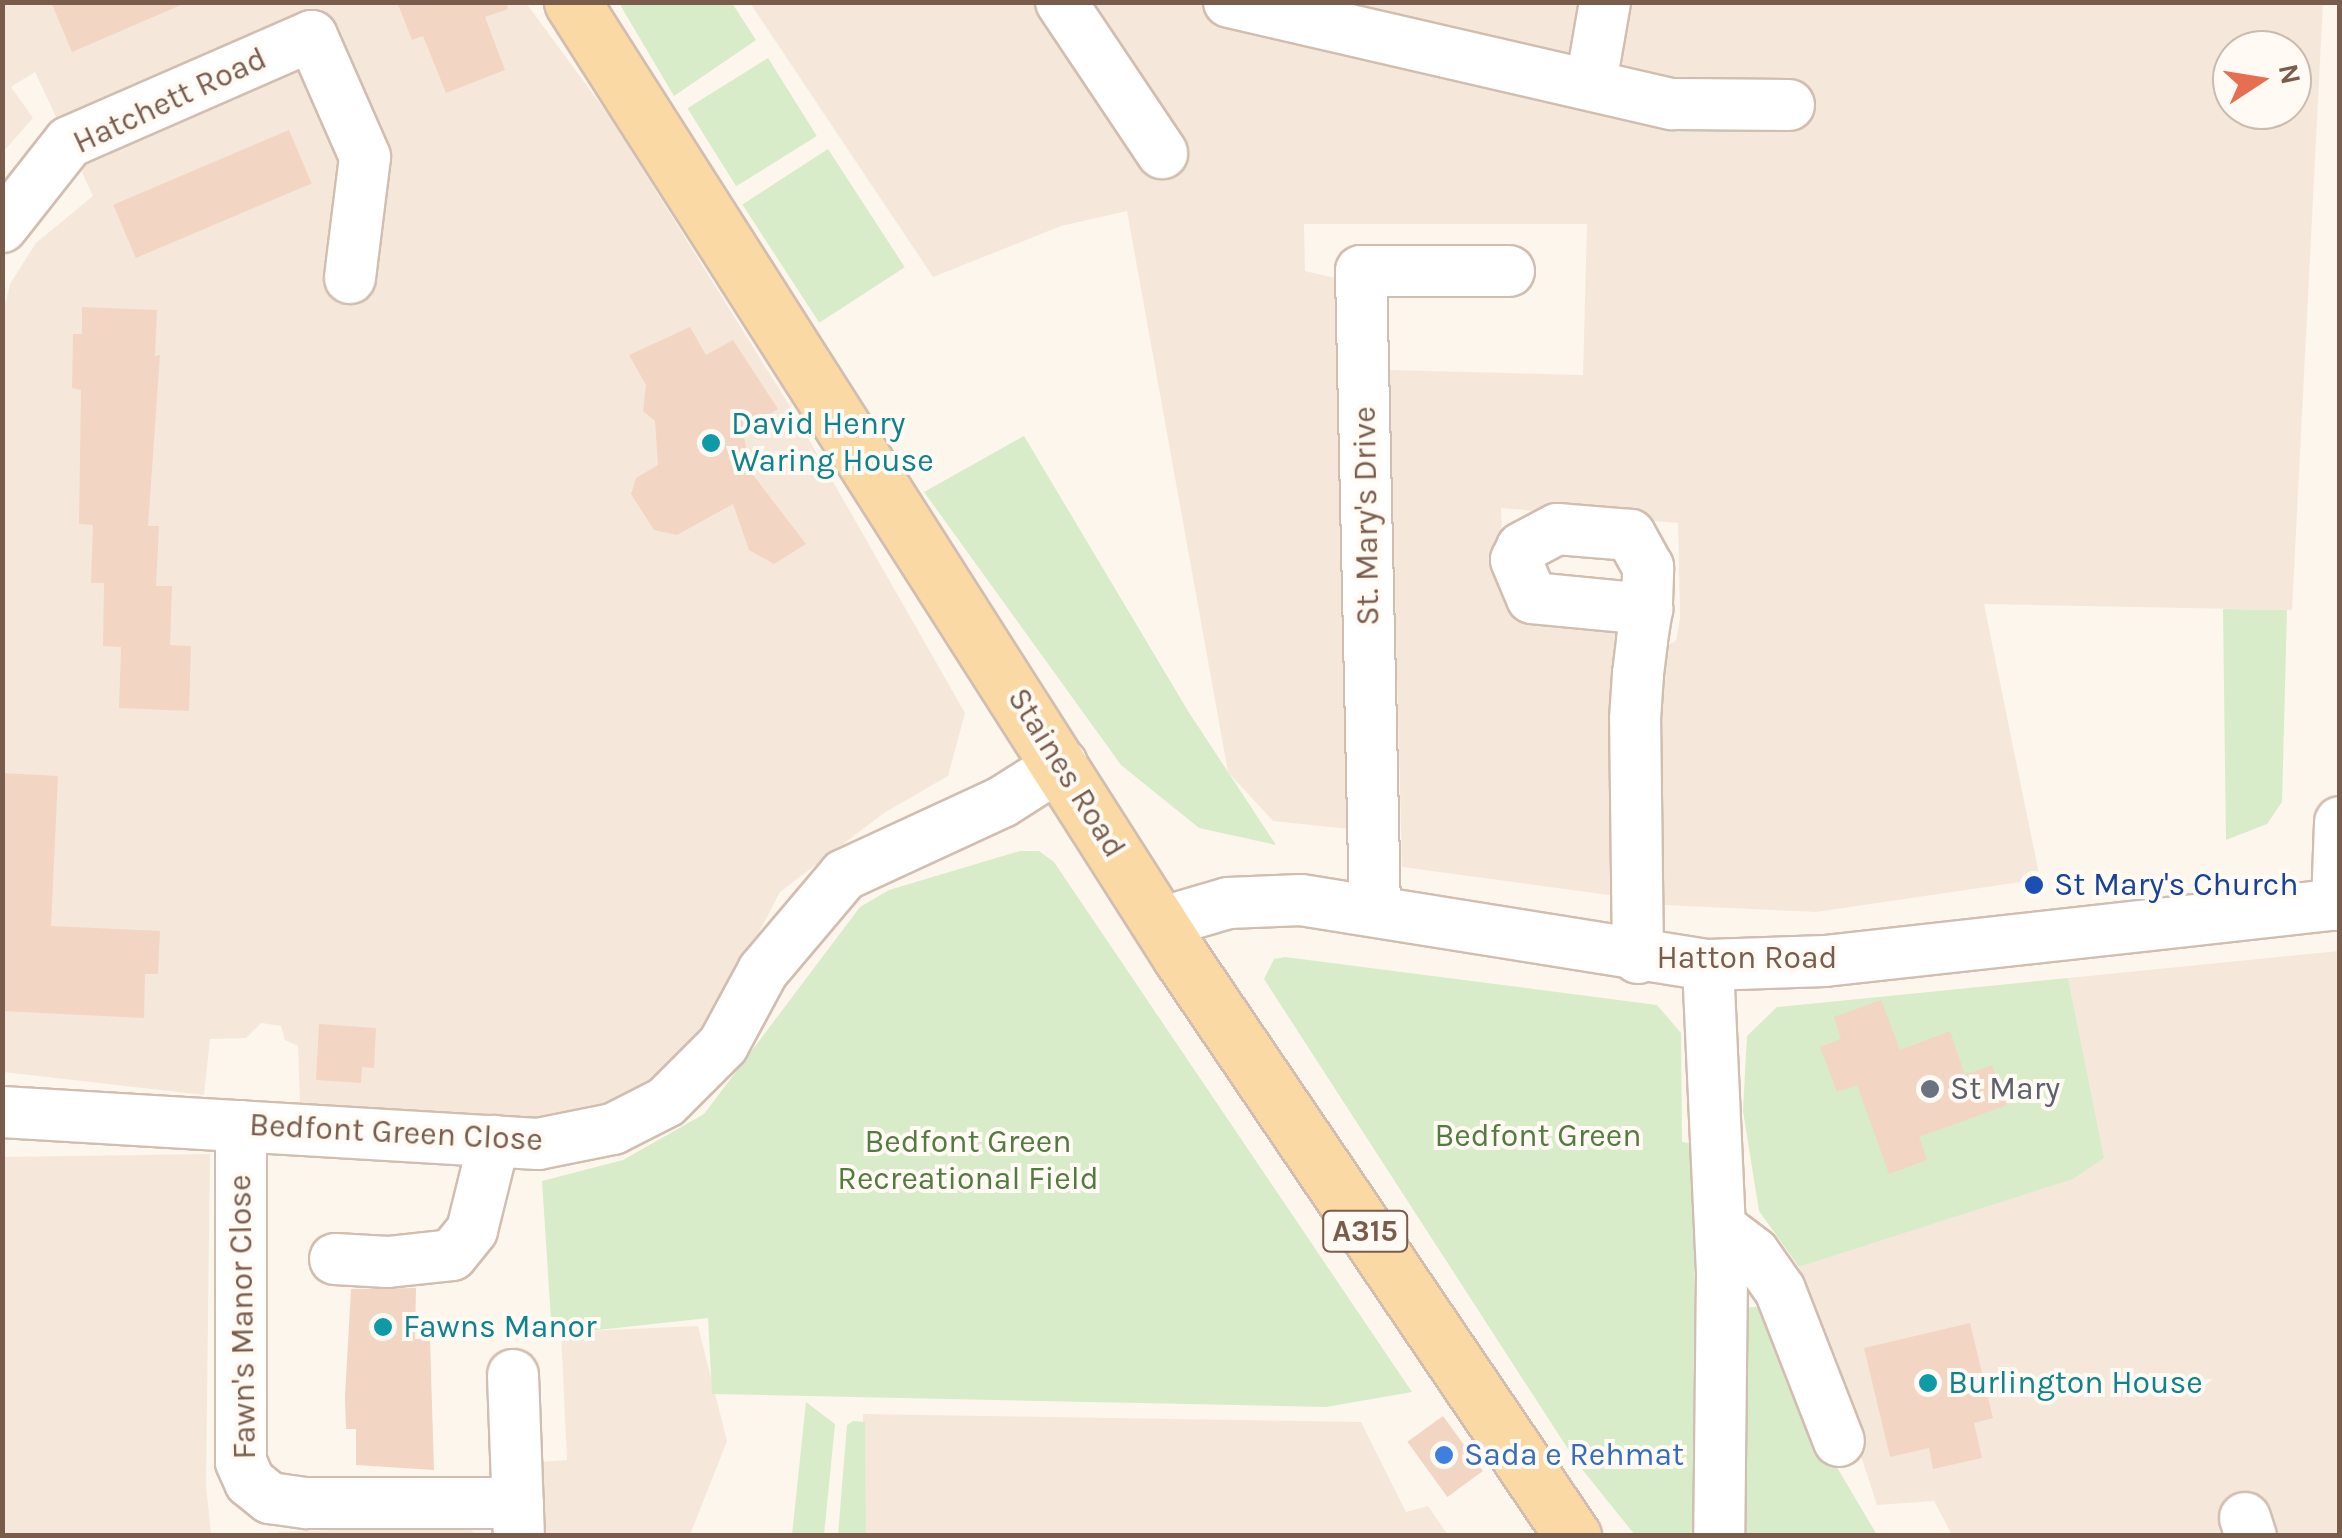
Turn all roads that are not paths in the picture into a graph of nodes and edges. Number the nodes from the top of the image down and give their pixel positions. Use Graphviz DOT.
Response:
graph roads {
  1 [pos="572,2"];
  2 [pos="1061,2"];
  3 [pos="1229,2"];
  4 [pos="1605,2"];
  5 [pos="1591,83"];
  6 [pos="1789,106"];
  7 [pos="1162,153"];
  8 [pos="2,227"];
  9 [pos="1509,271"];
  10 [pos="350,278"];
  11 [pos="1647,609"];
  12 [pos="1062,764"];
  13 [pos="2340,822"];
  14 [pos="2338,904"];
  15 [pos="1374,910"];
  16 [pos="1160,923"];
  17 [pos="1638,958"];
  18 [pos="1708,964"];
  19 [pos="2,1112"];
  20 [pos="241,1126"];
  21 [pos="494,1141"];
  22 [pos="1722,1228"];
  23 [pos="335,1259"];
  24 [pos="513,1375"];
  25 [pos="1839,1441"];
  26 [pos="270,1517"];
  27 [pos="519,1519"];
  28 [pos="1573,1536"];
  29 [pos="1720,1536"];
  1 -- 12 [label="main road, Staines Road / A315"];
  2 -- 7 [label="street"];
  3 -- 5 [label="street"];
  4 -- 5 [label="street"];
  5 -- 6 [label="street"];
  8 -- 10 [label="street, Hatchett Road"];
  9 -- 15 [label="street, St. Mary's Drive"];
  11 -- 17 [label="street"];
  12 -- 16 [label="main road, Staines Road / A315"];
  12 -- 21 [label="street, Bedfont Green Close"];
  13 -- 14 [label="street"];
  14 -- 18 [label="street, Hatton Road"];
  15 -- 16 [label="street, Hatton Road"];
  15 -- 17 [label="street, Hatton Road"];
  16 -- 28 [label="main road, Staines Road / A315"];
  17 -- 18 [label="street, Hatton Road"];
  18 -- 22 [label="street"];
  19 -- 20 [label="street, Bedfont Green Close"];
  20 -- 21 [label="street, Bedfont Green Close"];
  20 -- 26 [label="street, Fawn's Manor Close"];
  21 -- 23 [label="street"];
  22 -- 25 [label="street"];
  22 -- 29 [label="street"];
  24 -- 27 [label="street"];
  26 -- 27 [label="street, Fawn's Manor Close"];
}
